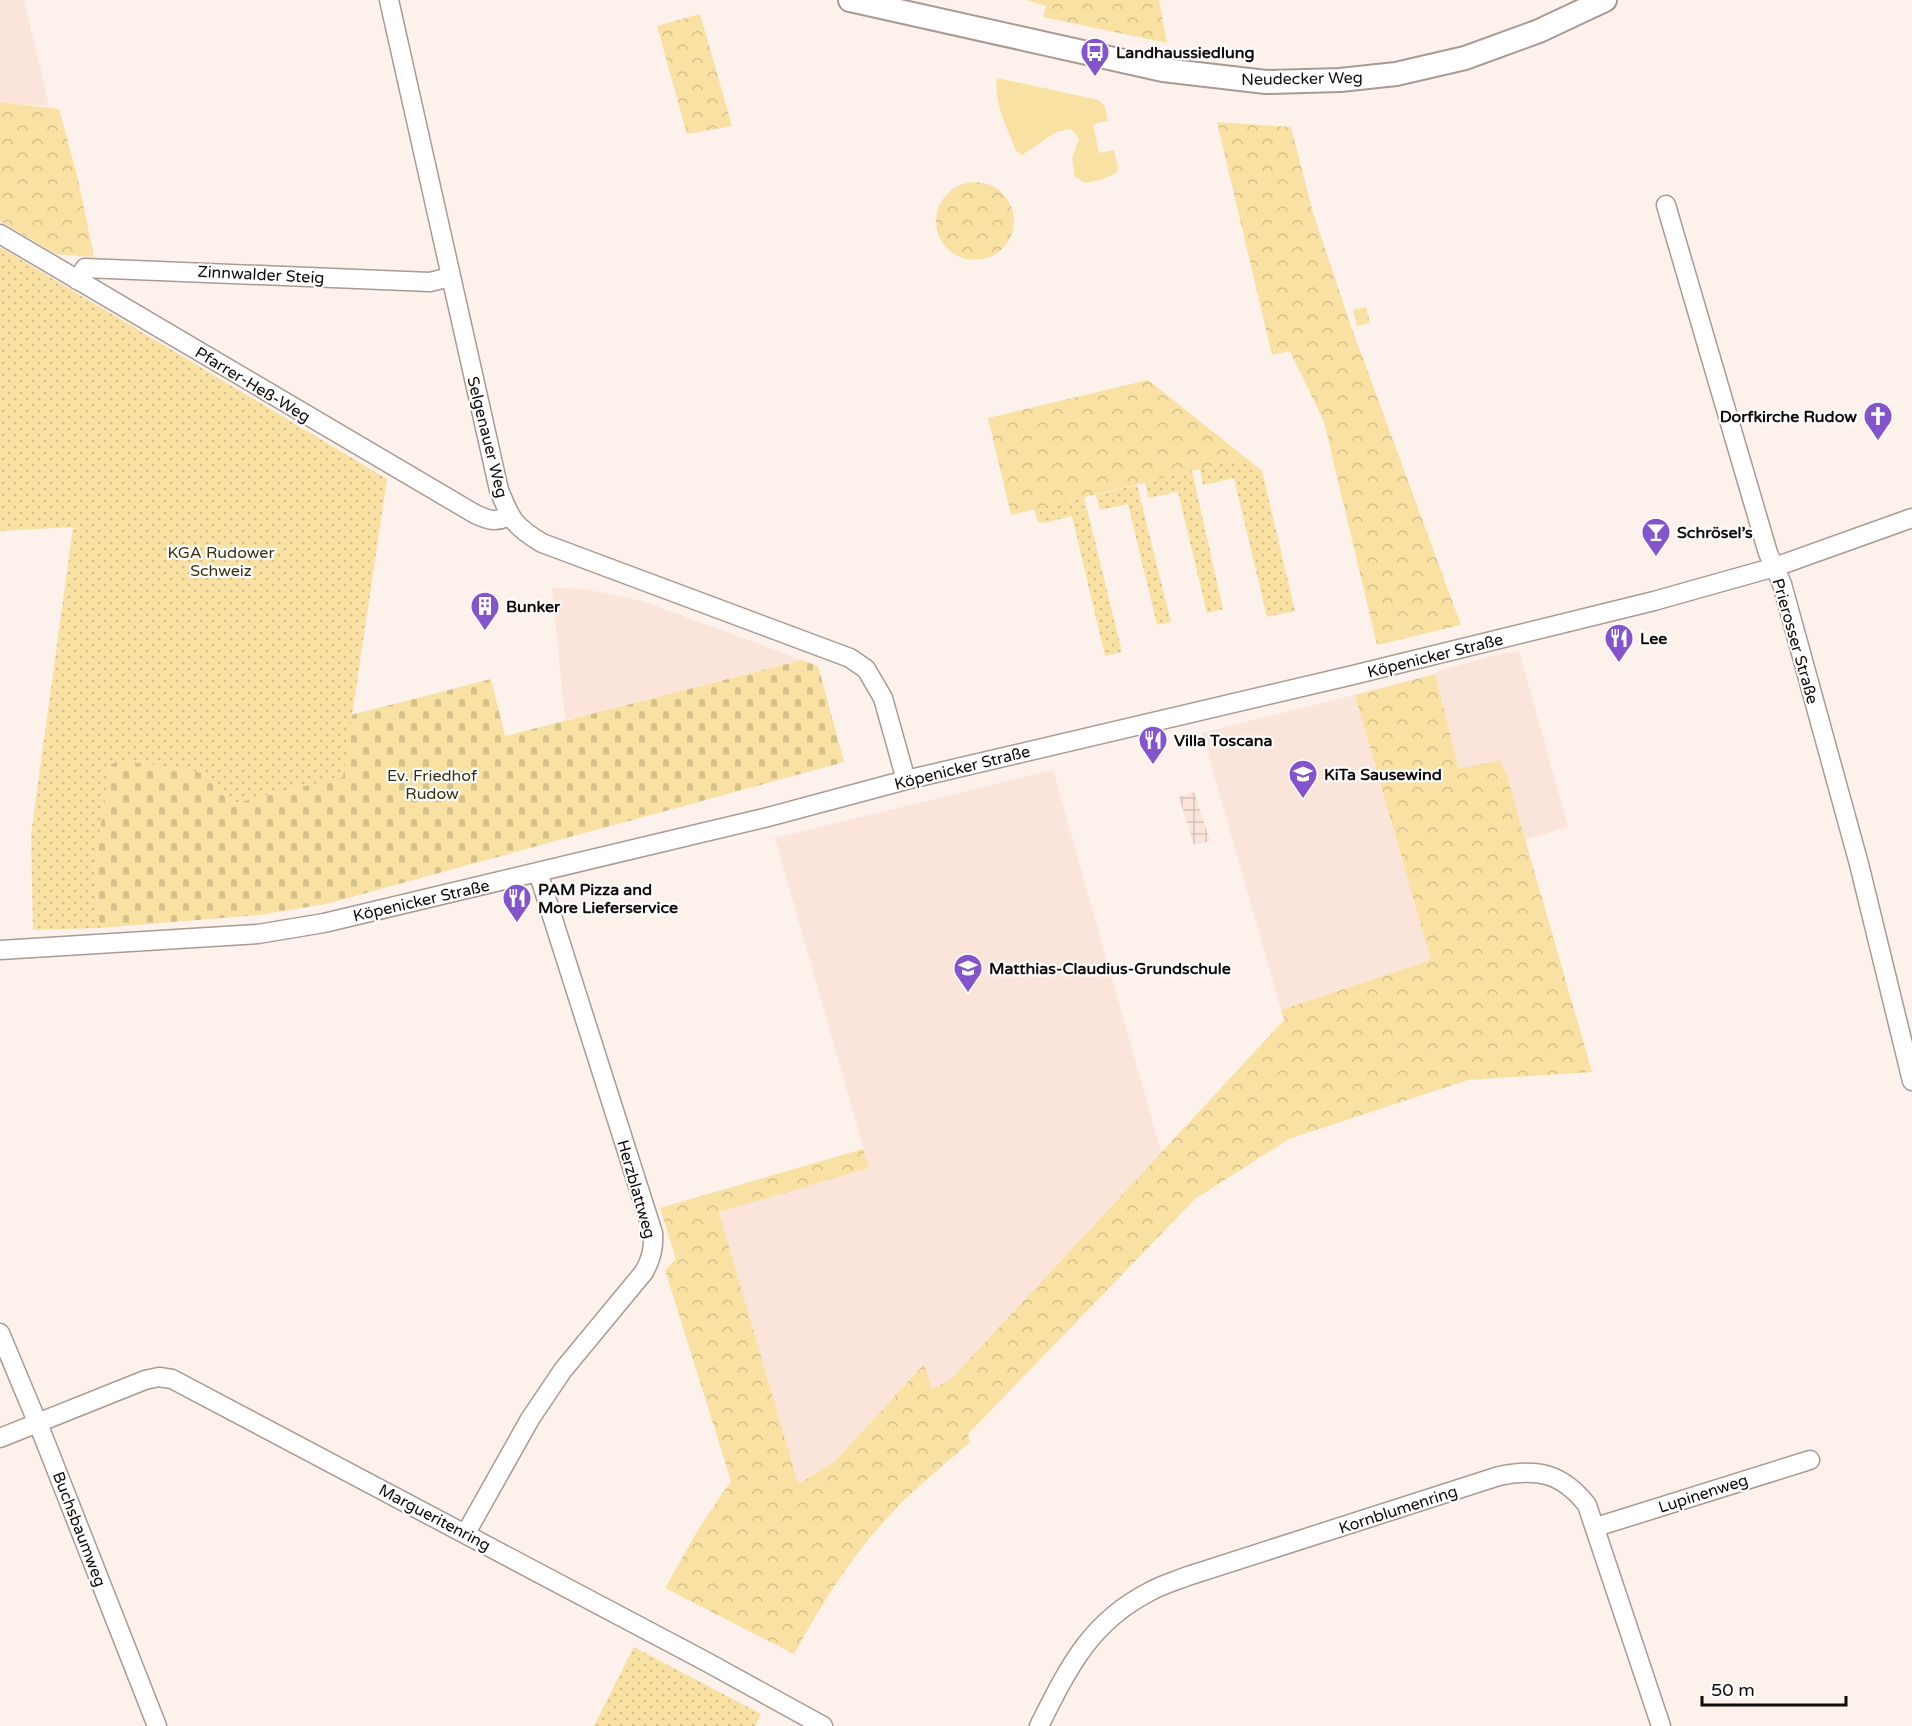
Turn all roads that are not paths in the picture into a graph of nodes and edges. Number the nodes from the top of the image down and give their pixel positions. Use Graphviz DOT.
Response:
graph roads {
  1 [pos="389,0"];
  2 [pos="850,0"];
  3 [pos="1605,0"];
  4 [pos="1666,205"];
  5 [pos="0,234"];
  6 [pos="450,278"];
  7 [pos="77,280"];
  8 [pos="509,516"];
  9 [pos="1912,518"];
  10 [pos="1774,567"];
  11 [pos="906,780"];
  12 [pos="538,872"];
  13 [pos="0,950"];
  14 [pos="1912,1081"];
  15 [pos="0,1333"];
  16 [pos="38,1422"];
  17 [pos="0,1438"];
  18 [pos="1810,1460"];
  19 [pos="1596,1527"];
  20 [pos="466,1533"];
  21 [pos="157,1726"];
  22 [pos="822,1726"];
  23 [pos="1039,1726"];
  24 [pos="1661,1726"];
  1 -- 6 [label="street, Selgenauer Weg"];
  2 -- 3 [label="street, Neudecker Weg"];
  4 -- 10 [label="street, Prierosser Straße"];
  5 -- 7 [label="street, Pfarrer-Heß-Weg"];
  6 -- 7 [label="street, Zinnwalder Steig"];
  6 -- 8 [label="street, Selgenauer Weg"];
  7 -- 8 [label="street, Pfarrer-Heß-Weg"];
  8 -- 11 [label="street, Selgenauer Weg"];
  9 -- 10 [label="street, Köpenicker Straße"];
  10 -- 11 [label="street, Köpenicker Straße"];
  10 -- 14 [label="street, Prierosser Straße"];
  11 -- 12 [label="street, Köpenicker Straße"];
  12 -- 13 [label="street, Köpenicker Straße"];
  12 -- 20 [label="street, Herzblattweg"];
  15 -- 16 [label="street, Buchsbaumweg"];
  16 -- 17 [label="street, Margueritenring"];
  16 -- 20 [label="street, Margueritenring"];
  16 -- 21 [label="street, Buchsbaumweg"];
  18 -- 19 [label="street, Lupinenweg"];
  19 -- 23 [label="street, Kornblumenring"];
  19 -- 24 [label="street, Kornblumenring"];
  20 -- 22 [label="street, Margueritenring"];
}
